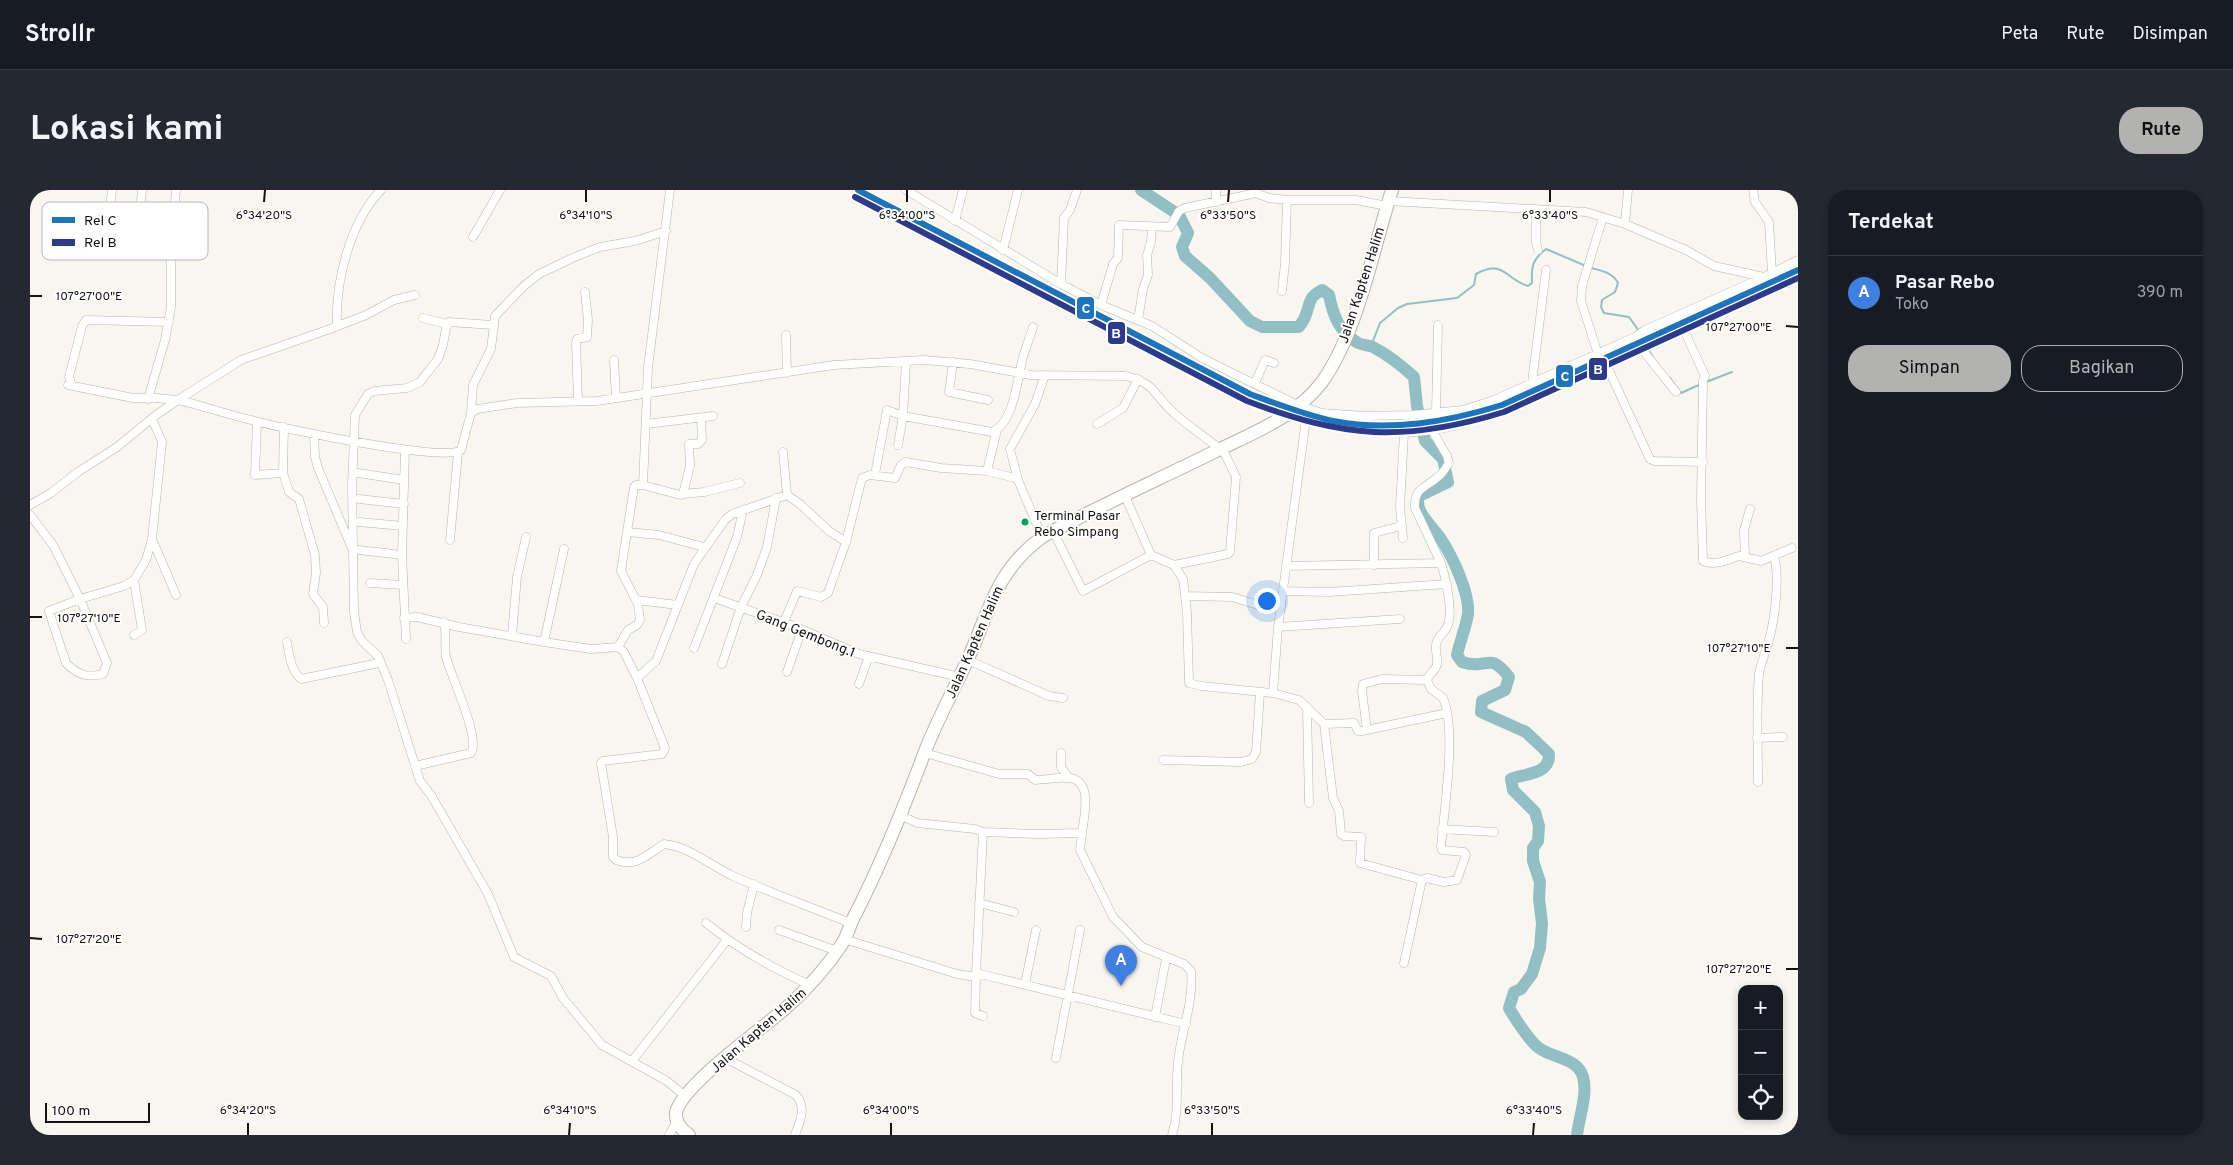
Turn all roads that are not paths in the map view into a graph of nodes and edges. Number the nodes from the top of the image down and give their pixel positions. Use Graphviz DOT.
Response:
graph roads {
  1 [pos="381,190"];
  2 [pos="500,190"];
  3 [pos="670,190"];
  4 [pos="906,190"];
  5 [pos="963,190"];
  6 [pos="1018,190"];
  7 [pos="1077,190"];
  8 [pos="1216,190"];
  9 [pos="1283,190"];
  10 [pos="1628,190"];
  11 [pos="1753,190"];
  12 [pos="1390,199"];
  13 [pos="1285,200"];
  14 [pos="1216,202"];
  15 [pos="1536,209"];
  16 [pos="1602,217"];
  17 [pos="955,221"];
  18 [pos="1625,224"];
  19 [pos="1152,227"];
  20 [pos="666,231"];
  21 [pos="474,237"];
  22 [pos="1002,250"];
  23 [pos="1538,250"];
  24 [pos="171,260"];
  25 [pos="1798,260"];
  26 [pos="1546,270"];
  27 [pos="1768,275"];
  28 [pos="1798,277"];
  29 [pos="1061,284"];
  30 [pos="1282,291"];
  31 [pos="585,292"];
  32 [pos="416,295"];
  33 [pos="1101,305"];
  34 [pos="423,318"];
  35 [pos="1138,320"];
  36 [pos="169,322"];
  37 [pos="448,324"];
  38 [pos="493,325"];
  39 [pos="1438,325"];
  40 [pos="337,326"];
  41 [pos="1034,327"];
  42 [pos="1683,328"];
  43 [pos="786,335"];
  44 [pos="1645,345"];
  45 [pos="1598,354"];
  46 [pos="614,360"];
  47 [pos="906,362"];
  48 [pos="953,362"];
  49 [pos="1605,362"];
  50 [pos="1274,363"];
  51 [pos="787,373"];
  52 [pos="1020,374"];
  53 [pos="1045,375"];
  54 [pos="1138,379"];
  55 [pos="1255,383"];
  56 [pos="1532,383"];
  57 [pos="1676,392"];
  58 [pos="647,394"];
  59 [pos="616,398"];
  60 [pos="148,399"];
  61 [pos="178,400"];
  62 [pos="988,400"];
  63 [pos="578,401"];
  64 [pos="1298,405"];
  65 [pos="1436,412"];
  66 [pos="471,413"];
  67 [pos="713,416"];
  68 [pos="903,416"];
  69 [pos="1284,416"];
  70 [pos="701,418"];
  71 [pos="152,419"];
  72 [pos="1306,419"];
  73 [pos="257,422"];
  74 [pos="646,424"];
  75 [pos="1097,424"];
  76 [pos="284,427"];
  77 [pos="997,430"];
  78 [pos="1429,431"];
  79 [pos="1404,432"];
  80 [pos="314,434"];
  81 [pos="355,441"];
  82 [pos="898,445"];
  83 [pos="1221,449"];
  84 [pos="405,450"];
  85 [pos="783,452"];
  86 [pos="458,453"];
  87 [pos="1703,462"];
  88 [pos="876,469"];
  89 [pos="986,471"];
  90 [pos="358,473"];
  91 [pos="283,474"];
  92 [pos="404,480"];
  93 [pos="1018,480"];
  94 [pos="740,483"];
  95 [pos="644,485"];
  96 [pos="684,494"];
  97 [pos="787,495"];
  98 [pos="1125,496"];
  99 [pos="776,498"];
  100 [pos="359,499"];
  101 [pos="404,504"];
  102 [pos="30,505"];
  103 [pos="1750,508"];
  104 [pos="743,510"];
  105 [pos="30,515"];
  106 [pos="359,522"];
  107 [pos="403,526"];
  108 [pos="1401,526"];
  109 [pos="627,532"];
  110 [pos="1047,534"];
  111 [pos="526,537"];
  112 [pos="1403,538"];
  113 [pos="152,539"];
  114 [pos="450,540"];
  115 [pos="846,542"];
  116 [pos="704,547"];
  117 [pos="1792,548"];
  118 [pos="564,549"];
  119 [pos="356,550"];
  120 [pos="1151,554"];
  121 [pos="402,555"];
  122 [pos="1746,556"];
  123 [pos="1774,556"];
  124 [pos="1441,563"];
  125 [pos="1174,564"];
  126 [pos="1374,565"];
  127 [pos="1286,566"];
  128 [pos="134,580"];
  129 [pos="370,583"];
  130 [pos="1446,584"];
  131 [pos="403,585"];
  132 [pos="1283,590"];
  133 [pos="176,595"];
  134 [pos="1186,596"];
  135 [pos="714,598"];
  136 [pos="80,599"];
  137 [pos="636,600"];
  138 [pos="678,605"];
  139 [pos="741,607"];
  140 [pos="1280,607"];
  141 [pos="404,618"];
  142 [pos="1400,619"];
  143 [pos="444,622"];
  144 [pos="784,622"];
  145 [pos="324,623"];
  146 [pos="1278,626"];
  147 [pos="802,629"];
  148 [pos="134,635"];
  149 [pos="512,636"];
  150 [pos="406,639"];
  151 [pos="287,642"];
  152 [pos="544,642"];
  153 [pos="618,647"];
  154 [pos="694,648"];
  155 [pos="869,656"];
  156 [pos="968,660"];
  157 [pos="379,663"];
  158 [pos="722,664"];
  159 [pos="787,672"];
  160 [pos="960,677"];
  161 [pos="638,678"];
  162 [pos="1427,680"];
  163 [pos="859,684"];
  164 [pos="1260,693"];
  165 [pos="1273,693"];
  166 [pos="1063,698"];
  167 [pos="1307,707"];
  168 [pos="1447,713"];
  169 [pos="1324,724"];
  170 [pos="1367,730"];
  171 [pos="1783,737"];
  172 [pos="1758,738"];
  173 [pos="1060,752"];
  174 [pos="925,753"];
  175 [pos="1163,760"];
  176 [pos="415,766"];
  177 [pos="1068,777"];
  178 [pos="1758,782"];
  179 [pos="1309,803"];
  180 [pos="902,816"];
  181 [pos="1442,829"];
  182 [pos="983,832"];
  183 [pos="1494,832"];
  184 [pos="1082,833"];
  185 [pos="1422,880"];
  186 [pos="754,884"];
  187 [pos="979,903"];
  188 [pos="1014,912"];
  189 [pos="706,923"];
  190 [pos="850,923"];
  191 [pos="746,927"];
  192 [pos="779,930"];
  193 [pos="1036,930"];
  194 [pos="1080,930"];
  195 [pos="844,939"];
  196 [pos="727,940"];
  197 [pos="837,951"];
  198 [pos="1166,959"];
  199 [pos="1404,963"];
  200 [pos="976,975"];
  201 [pos="1025,984"];
  202 [pos="810,985"];
  203 [pos="1068,995"];
  204 [pos="983,1016"];
  205 [pos="1155,1017"];
  206 [pos="1186,1024"];
  207 [pos="725,1058"];
  208 [pos="1056,1058"];
  209 [pos="632,1061"];
  210 [pos="685,1096"];
  211 [pos="677,1121"];
  212 [pos="668,1135"];
  213 [pos="689,1135"];
  214 [pos="794,1135"];
  215 [pos="1172,1135"];
  1 -- 40 [label="street"];
  2 -- 21 [label="street"];
  3 -- 20 [label="street"];
  4 -- 17 [label="street"];
  5 -- 17 [label="street"];
  6 -- 22 [label="street"];
  7 -- 29 [label="street"];
  8 -- 14 [label="street"];
  9 -- 13 [label="street"];
  10 -- 18 [label="street"];
  11 -- 27 [label="street"];
  12 -- 13 [label="street"];
  12 -- 15 [label="street"];
  12 -- 64 [label="main road, Jalan Kapten Halim"];
  13 -- 14 [label="street"];
  13 -- 30 [label="street"];
  14 -- 19 [label="street"];
  15 -- 16 [label="street"];
  15 -- 23 [label="street"];
  16 -- 18 [label="street"];
  16 -- 45 [label="street"];
  17 -- 22 [label="street"];
  18 -- 27 [label="street"];
  19 -- 33 [label="street"];
  19 -- 35 [label="street"];
  20 -- 38 [label="street"];
  20 -- 58 [label="street"];
  22 -- 29 [label="street"];
  24 -- 36 [label="street"];
  25 -- 27 [label="street"];
  26 -- 56 [label="street"];
  27 -- 45 [label="street"];
  28 -- 42 [label="street"];
  29 -- 33 [label="street"];
  31 -- 63 [label="street"];
  32 -- 40 [label="street"];
  33 -- 35 [label="street"];
  34 -- 37 [label="street"];
  35 -- 55 [label="street"];
  36 -- 60 [label="street"];
  36 -- 60 [label="street"];
  37 -- 38 [label="street"];
  37 -- 81 [label="street"];
  38 -- 66 [label="street"];
  39 -- 65 [label="street"];
  40 -- 61 [label="street"];
  41 -- 52 [label="street"];
  42 -- 44 [label="street"];
  42 -- 87 [label="street"];
  43 -- 51 [label="street"];
  44 -- 49 [label="street"];
  44 -- 57 [label="street"];
  45 -- 56 [label="street"];
  46 -- 59 [label="street"];
  47 -- 48 [label="street"];
  47 -- 51 [label="street"];
  47 -- 68 [label="street"];
  48 -- 52 [label="street"];
  48 -- 62 [label="street"];
  49 -- 78 [label="street"];
  49 -- 87 [label="street"];
  50 -- 55 [label="street"];
  51 -- 58 [label="street"];
  52 -- 53 [label="street"];
  52 -- 77 [label="street"];
  53 -- 54 [label="street"];
  53 -- 93 [label="street"];
  54 -- 75 [label="street"];
  54 -- 83 [label="street"];
  55 -- 64 [label="street"];
  56 -- 65 [label="street"];
  58 -- 59 [label="street"];
  58 -- 74 [label="street"];
  59 -- 63 [label="street"];
  60 -- 61 [label="street"];
  61 -- 71 [label="street"];
  61 -- 73 [label="street"];
  63 -- 66 [label="street"];
  64 -- 65 [label="street"];
  64 -- 69 [label="main road, Jalan Kapten Halim"];
  66 -- 86 [label="street"];
  67 -- 70 [label="street"];
  68 -- 77 [label="street"];
  68 -- 82 [label="street"];
  68 -- 88 [label="street"];
  69 -- 72 [label="street"];
  69 -- 83 [label="main road, Jalan Kapten Halim"];
  70 -- 74 [label="street"];
  70 -- 96 [label="street"];
  71 -- 102 [label="street"];
  71 -- 113 [label="street"];
  72 -- 79 [label="street"];
  72 -- 127 [label="street"];
  73 -- 76 [label="street"];
  73 -- 91 [label="street"];
  74 -- 95 [label="street"];
  76 -- 80 [label="street"];
  76 -- 91 [label="street"];
  77 -- 89 [label="street"];
  78 -- 79 [label="street"];
  78 -- 124 [label="street"];
  79 -- 108 [label="street"];
  80 -- 81 [label="street"];
  80 -- 119 [label="street"];
  81 -- 84 [label="street"];
  81 -- 119 [label="street"];
  83 -- 98 [label="main road, Jalan Kapten Halim"];
  83 -- 125 [label="street"];
  84 -- 86 [label="street"];
  84 -- 92 [label="street"];
  85 -- 97 [label="street"];
  86 -- 114 [label="street"];
  87 -- 122 [label="street"];
  89 -- 93 [label="street"];
  89 -- 115 [label="street"];
  90 -- 92 [label="street"];
  91 -- 145 [label="street"];
  92 -- 101 [label="street"];
  93 -- 110 [label="street"];
  94 -- 96 [label="street"];
  95 -- 96 [label="street"];
  95 -- 109 [label="street"];
  97 -- 99 [label="street"];
  97 -- 115 [label="street"];
  98 -- 110 [label="main road, Jalan Kapten Halim"];
  98 -- 120 [label="street"];
  99 -- 104 [label="street"];
  99 -- 139 [label="street"];
  100 -- 101 [label="street"];
  101 -- 107 [label="street"];
  103 -- 122 [label="street"];
  104 -- 116 [label="street"];
  104 -- 135 [label="street"];
  105 -- 136 [label="street"];
  106 -- 107 [label="street"];
  107 -- 121 [label="street"];
  108 -- 112 [label="street"];
  108 -- 126 [label="street"];
  109 -- 116 [label="street"];
  109 -- 137 [label="street"];
  110 -- 120 [label="street"];
  110 -- 156 [label="main road, Jalan Kapten Halim"];
  111 -- 149 [label="street"];
  113 -- 128 [label="street"];
  113 -- 133 [label="street"];
  115 -- 144 [label="street"];
  116 -- 138 [label="street"];
  117 -- 123 [label="street"];
  118 -- 152 [label="street"];
  119 -- 121 [label="street"];
  119 -- 157 [label="street"];
  120 -- 125 [label="street"];
  121 -- 131 [label="street"];
  122 -- 123 [label="street"];
  123 -- 172 [label="street"];
  124 -- 126 [label="street"];
  124 -- 130 [label="street"];
  125 -- 134 [label="street"];
  126 -- 127 [label="street"];
  127 -- 132 [label="street"];
  128 -- 136 [label="street"];
  128 -- 148 [label="street"];
  129 -- 131 [label="street"];
  130 -- 132 [label="street"];
  130 -- 162 [label="street"];
  131 -- 141 [label="street"];
  132 -- 140 [label="street"];
  134 -- 140 [label="street"];
  134 -- 164 [label="street"];
  135 -- 139 [label="street, Gang Gembong.1"];
  135 -- 154 [label="street"];
  136 -- 136 [label="street"];
  137 -- 138 [label="street"];
  137 -- 153 [label="street"];
  138 -- 161 [label="street"];
  139 -- 144 [label="street, Gang Gembong.1"];
  139 -- 158 [label="street"];
  140 -- 146 [label="street"];
  141 -- 143 [label="street"];
  141 -- 150 [label="street"];
  142 -- 146 [label="street"];
  143 -- 149 [label="street"];
  143 -- 176 [label="street"];
  144 -- 147 [label="street, Gang Gembong.1"];
  146 -- 165 [label="street"];
  147 -- 155 [label="street, Gang Gembong.1"];
  147 -- 159 [label="street"];
  149 -- 152 [label="street"];
  151 -- 157 [label="street"];
  152 -- 153 [label="street"];
  153 -- 161 [label="street"];
  155 -- 160 [label="street, Gang Gembong.1"];
  155 -- 163 [label="street"];
  156 -- 160 [label="main road, Jalan Kapten Halim"];
  156 -- 166 [label="street"];
  157 -- 176 [label="street"];
  160 -- 174 [label="main road, Jalan Kapten Halim"];
  161 -- 186 [label="street"];
  162 -- 168 [label="street"];
  162 -- 170 [label="street"];
  164 -- 165 [label="street"];
  164 -- 175 [label="street"];
  165 -- 167 [label="street"];
  167 -- 169 [label="street"];
  167 -- 179 [label="street"];
  168 -- 170 [label="street"];
  168 -- 181 [label="street"];
  169 -- 170 [label="street"];
  169 -- 185 [label="street"];
  171 -- 172 [label="street"];
  172 -- 178 [label="street"];
  173 -- 177 [label="street"];
  174 -- 177 [label="street"];
  174 -- 180 [label="main road, Jalan Kapten Halim"];
  176 -- 209 [label="street"];
  177 -- 184 [label="street"];
  180 -- 182 [label="street"];
  180 -- 190 [label="main road, Jalan Kapten Halim"];
  181 -- 183 [label="street"];
  181 -- 185 [label="street"];
  182 -- 184 [label="street"];
  182 -- 187 [label="street"];
  184 -- 198 [label="street"];
  185 -- 199 [label="street"];
  186 -- 190 [label="street"];
  186 -- 191 [label="street"];
  187 -- 188 [label="street"];
  187 -- 200 [label="street"];
  189 -- 196 [label="street"];
  190 -- 195 [label="main road, Jalan Kapten Halim"];
  192 -- 197 [label="street"];
  193 -- 201 [label="street"];
  194 -- 203 [label="street"];
  195 -- 197 [label="main road, Jalan Kapten Halim"];
  195 -- 200 [label="street"];
  196 -- 202 [label="street"];
  196 -- 209 [label="street"];
  197 -- 202 [label="main road, Jalan Kapten Halim"];
  198 -- 205 [label="street"];
  198 -- 206 [label="street"];
  200 -- 201 [label="street"];
  200 -- 204 [label="street"];
  201 -- 203 [label="street"];
  202 -- 207 [label="main road, Jalan Kapten Halim"];
  203 -- 205 [label="street"];
  203 -- 208 [label="street"];
  205 -- 206 [label="street"];
  206 -- 215 [label="street"];
  207 -- 210 [label="main road, Jalan Kapten Halim"];
  207 -- 214 [label="street"];
  209 -- 210 [label="street"];
  210 -- 211 [label="main road, Jalan Kapten Halim"];
  211 -- 212 [label="street"];
  211 -- 213 [label="main road"];
}
